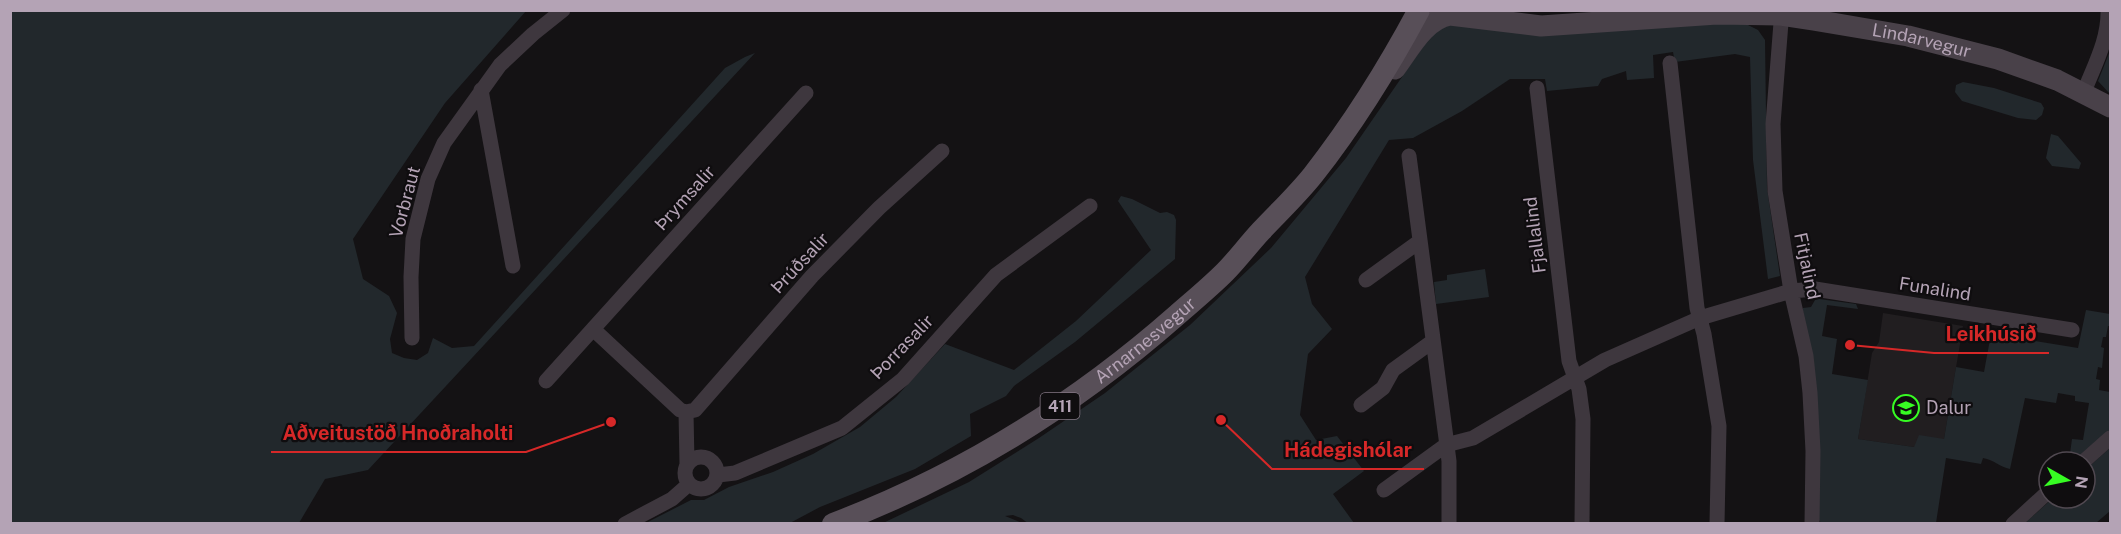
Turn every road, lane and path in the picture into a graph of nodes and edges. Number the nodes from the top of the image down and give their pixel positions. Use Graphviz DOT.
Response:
graph roads {
  1 [pos="563,10"];
  2 [pos="1409,10"];
  3 [pos="1419,10"];
  4 [pos="1481,10"];
  5 [pos="2108,10"];
  6 [pos="1781,13"];
  7 [pos="1605,15"];
  8 [pos="1505,22"];
  9 [pos="1670,63"];
  10 [pos="1537,88"];
  11 [pos="481,90"];
  12 [pos="2084,92"];
  13 [pos="806,93"];
  14 [pos="2110,106"];
  15 [pos="1359,110"];
  16 [pos="942,151"];
  17 [pos="1409,156"];
  18 [pos="1090,206"];
  19 [pos="1253,240"];
  20 [pos="1420,241"];
  21 [pos="513,266"];
  22 [pos="1366,280"];
  23 [pos="1791,291"];
  24 [pos="1700,318"];
  25 [pos="593,329"];
  26 [pos="2072,330"];
  27 [pos="412,338"];
  28 [pos="1433,341"];
  29 [pos="1575,376"];
  30 [pos="546,381"];
  31 [pos="1361,405"];
  32 [pos="690,411"];
  33 [pos="2110,438"];
  34 [pos="1446,445"];
  35 [pos="2096,450"];
  36 [pos="702,456"];
  37 [pos="687,464"];
  38 [pos="718,475"];
  39 [pos="689,484"];
  40 [pos="1384,490"];
  41 [pos="2037,502"];
  42 [pos="625,524"];
  43 [pos="833,524"];
  44 [pos="1449,524"];
  45 [pos="1582,524"];
  46 [pos="1717,524"];
  47 [pos="1812,524"];
  48 [pos="2013,524"];
  1 -- 11 [label="street, Vorbraut"];
  2 -- 19 [label="main road, Arnarnesvegur / 411"];
  3 -- 15 [label="main road, Arnarnesvegur / 411"];
  4 -- 8 [label="street, Lindarvegur"];
  5 -- 12 [label="street"];
  6 -- 7 [label="street, Lindarvegur"];
  6 -- 12 [label="street, Lindarvegur"];
  6 -- 23 [label="street, Fitjalind"];
  7 -- 8 [label="street, Lindarvegur"];
  8 -- 15 [label="street, Lindarvegur"];
  9 -- 24 [label="street"];
  10 -- 29 [label="street, Fjallalind"];
  11 -- 21 [label="street"];
  11 -- 27 [label="street, Vorbraut"];
  12 -- 14 [label="street, Lindarvegur"];
  13 -- 25 [label="street, Þrymsalir"];
  15 -- 19 [label="main road, Arnarnesvegur / 411"];
  16 -- 32 [label="street, Þrúðsalir"];
  17 -- 20 [label="street"];
  18 -- 38 [label="street, Þorrasalir"];
  19 -- 43 [label="main road, Arnarnesvegur / 411"];
  20 -- 22 [label="street"];
  20 -- 28 [label="street"];
  23 -- 24 [label="street"];
  23 -- 26 [label="street, Funalind"];
  23 -- 47 [label="street, Fitjalind"];
  24 -- 29 [label="street"];
  24 -- 46 [label="street"];
  25 -- 30 [label="street, Þrymsalir"];
  25 -- 32 [label="street"];
  28 -- 31 [label="street"];
  28 -- 34 [label="street"];
  29 -- 34 [label="street"];
  29 -- 45 [label="street, Fjallalind"];
  32 -- 36 [label="street"];
  32 -- 37 [label="street"];
  33 -- 35 [label="street"];
  34 -- 40 [label="street"];
  34 -- 44 [label="street"];
  36 -- 37 [label="street"];
  36 -- 38 [label="street"];
  37 -- 39 [label="street"];
  38 -- 39 [label="street, Þorrasalir"];
  39 -- 42 [label="street"];
  41 -- 48 [label="street"];
}
